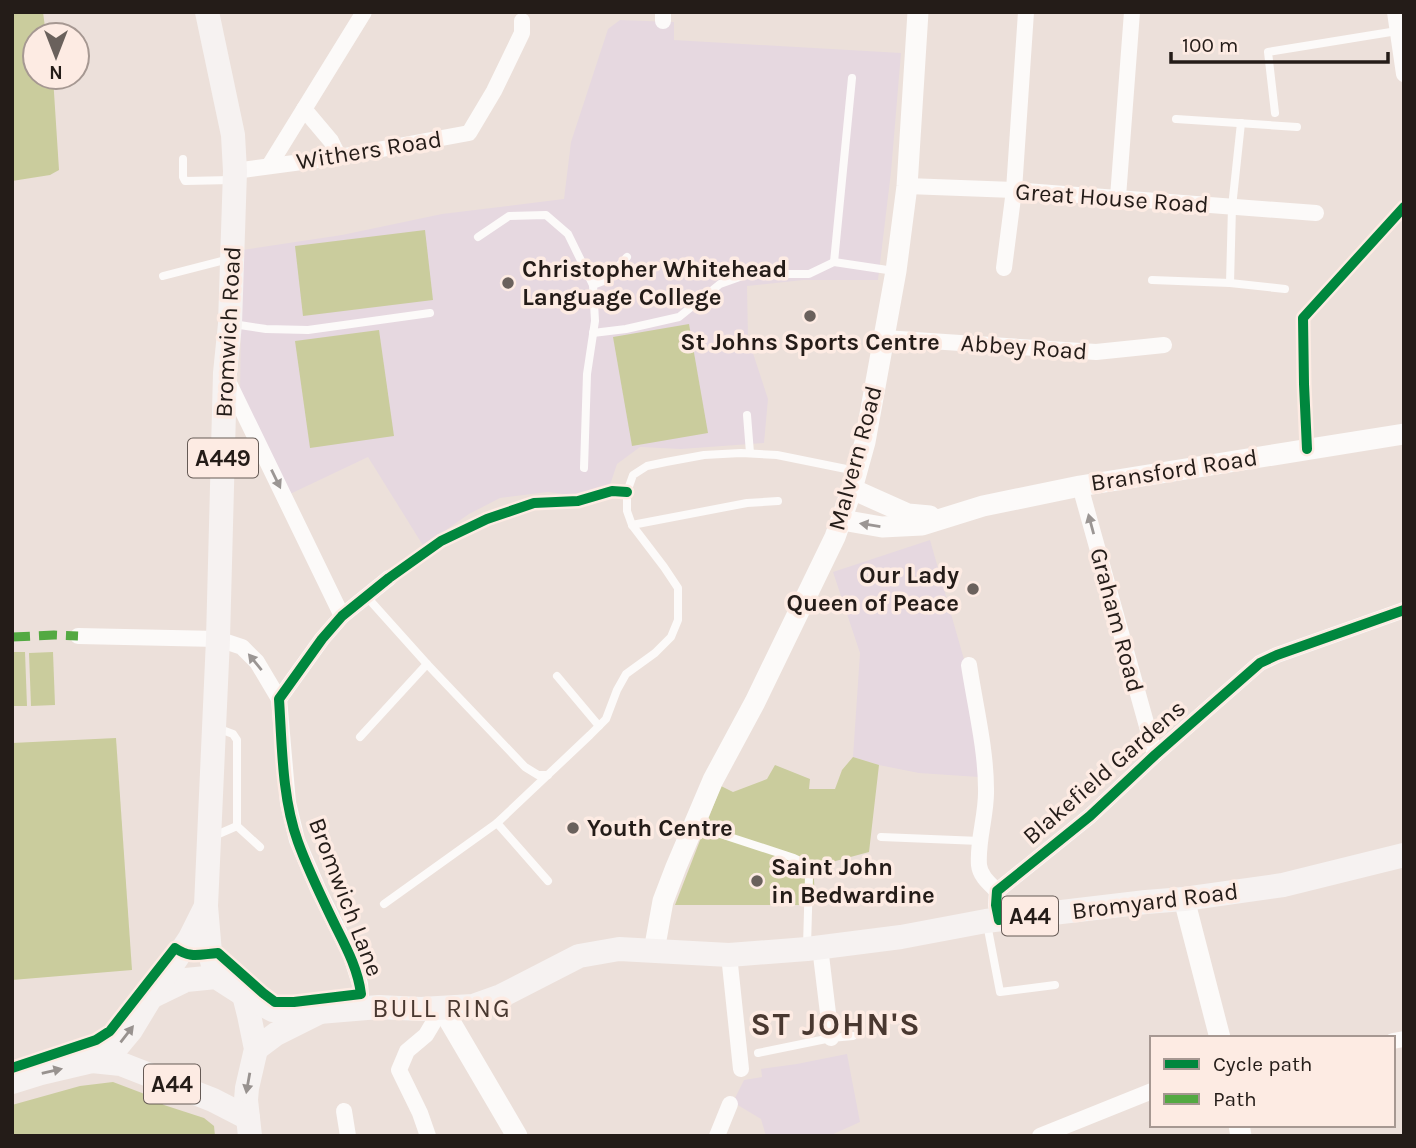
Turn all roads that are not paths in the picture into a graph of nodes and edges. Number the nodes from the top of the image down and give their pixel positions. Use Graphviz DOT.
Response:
graph roads {
  1 [pos="207,12"];
  2 [pos="364,12"];
  3 [pos="918,12"];
  4 [pos="1026,12"];
  5 [pos="1132,12"];
  6 [pos="1395,12"];
  7 [pos="523,15"];
  8 [pos="1400,30"];
  9 [pos="1404,74"];
  10 [pos="852,78"];
  11 [pos="304,109"];
  12 [pos="1275,113"];
  13 [pos="1176,119"];
  14 [pos="1241,123"];
  15 [pos="1297,127"];
  16 [pos="339,157"];
  17 [pos="183,159"];
  18 [pos="269,166"];
  19 [pos="235,175"];
  20 [pos="907,186"];
  21 [pos="1013,190"];
  22 [pos="1118,197"];
  23 [pos="1232,207"];
  24 [pos="1316,213"];
  25 [pos="478,237"];
  26 [pos="627,257"];
  27 [pos="232,258"];
  28 [pos="834,262"];
  29 [pos="1004,268"];
  30 [pos="896,271"];
  31 [pos="163,276"];
  32 [pos="1152,280"];
  33 [pos="1230,284"];
  34 [pos="593,285"];
  35 [pos="1285,289"];
  36 [pos="430,313"];
  37 [pos="230,324"];
  38 [pos="593,332"];
  39 [pos="884,338"];
  40 [pos="1164,345"];
  41 [pos="225,373"];
  42 [pos="747,415"];
  43 [pos="1404,434"];
  44 [pos="750,453"];
  45 [pos="584,467"];
  46 [pos="854,480"];
  47 [pos="1080,486"];
  48 [pos="778,501"];
  49 [pos="946,517"];
  50 [pos="842,520"];
  51 [pos="632,525"];
  52 [pos="389,578"];
  53 [pos="366,596"];
  54 [pos="1404,610"];
  55 [pos="342,617"];
  56 [pos="78,636"];
  57 [pos="218,639"];
  58 [pos="427,664"];
  59 [pos="969,665"];
  60 [pos="557,676"];
  61 [pos="279,699"];
  62 [pos="599,726"];
  63 [pos="214,727"];
  64 [pos="360,737"];
  65 [pos="1155,755"];
  66 [pos="548,775"];
  67 [pos="497,822"];
  68 [pos="237,826"];
  69 [pos="694,826"];
  70 [pos="881,837"];
  71 [pos="210,838"];
  72 [pos="980,841"];
  73 [pos="260,847"];
  74 [pos="1404,855"];
  75 [pos="548,881"];
  76 [pos="997,891"];
  77 [pos="1184,899"];
  78 [pos="384,904"];
  79 [pos="206,906"];
  80 [pos="993,920"];
  81 [pos="814,948"];
  82 [pos="654,950"];
  83 [pos="729,955"];
  84 [pos="216,977"];
  85 [pos="1055,985"];
  86 [pos="244,995"];
  87 [pos="150,997"];
  88 [pos="362,1008"];
  89 [pos="443,1008"];
  90 [pos="319,1012"];
  91 [pos="853,1036"];
  92 [pos="1219,1036"];
  93 [pos="831,1038"];
  94 [pos="256,1049"];
  95 [pos="758,1053"];
  96 [pos="92,1061"];
  97 [pos="741,1069"];
  98 [pos="12,1082"];
  99 [pos="1150,1092"];
  100 [pos="730,1104"];
  101 [pos="344,1111"];
  102 [pos="249,1127"];
  103 [pos="348,1136"];
  104 [pos="428,1136"];
  105 [pos="517,1136"];
  106 [pos="716,1136"];
  107 [pos="1040,1136"];
  1 -- 19 [label="main road, Bromwich Road / A449"];
  2 -- 11 [label="street"];
  3 -- 20 [label="main road, Malvern Road"];
  4 -- 21 [label="street"];
  5 -- 22 [label="street"];
  6 -- 8 [label="street"];
  7 -- 16 [label="street, Withers Road"];
  8 -- 9 [label="street"];
  8 -- 12 [label="lane"];
  10 -- 28 [label="lane"];
  11 -- 16 [label="street"];
  11 -- 18 [label="street"];
  13 -- 14 [label="lane"];
  14 -- 15 [label="lane"];
  14 -- 23 [label="lane"];
  16 -- 18 [label="street, Withers Road"];
  17 -- 19 [label="lane"];
  18 -- 19 [label="street, Withers Road"];
  19 -- 27 [label="main road, Bromwich Road / A449"];
  20 -- 21 [label="street, Great House Road"];
  20 -- 30 [label="main road, Malvern Road"];
  21 -- 22 [label="street, Great House Road"];
  21 -- 29 [label="street"];
  22 -- 23 [label="street, Great House Road"];
  23 -- 24 [label="street, Great House Road"];
  23 -- 33 [label="lane"];
  25 -- 34 [label="lane"];
  26 -- 34 [label="lane"];
  27 -- 31 [label="lane"];
  27 -- 37 [label="main road, Bromwich Road / A449"];
  28 -- 30 [label="lane"];
  28 -- 38 [label="lane"];
  30 -- 39 [label="main road, Malvern Road"];
  32 -- 33 [label="lane"];
  33 -- 35 [label="lane"];
  34 -- 38 [label="lane"];
  36 -- 37 [label="lane"];
  37 -- 41 [label="main road, Bromwich Road / A449"];
  38 -- 45 [label="lane"];
  39 -- 40 [label="street, Abbey Road"];
  39 -- 46 [label="main road, Malvern Road"];
  41 -- 55 [label="street, one-way"];
  41 -- 57 [label="main road, Bromwich Road / A449"];
  42 -- 44 [label="lane"];
  43 -- 47 [label="main road, Bransford Road"];
  44 -- 46 [label="lane"];
  44 -- 51 [label="lane"];
  46 -- 49 [label="main road, Bransford Road"];
  46 -- 50 [label="main road, Malvern Road"];
  47 -- 49 [label="main road, Bransford Road"];
  65 -- 47 [label="street, Graham Road, one-way"];
  48 -- 51 [label="lane"];
  49 -- 50 [label="main road, Bransford Road, one-way"];
  50 -- 69 [label="main road, Malvern Road"];
  51 -- 62 [label="lane"];
  52 -- 53 [label="street"];
  53 -- 55 [label="street"];
  53 -- 58 [label="lane"];
  54 -- 65 [label="street, Blakefield Gardens"];
  55 -- 61 [label="street"];
  56 -- 57 [label="street"];
  61 -- 57 [label="street, Bromwich Lane, one-way"];
  57 -- 63 [label="main road, Bromwich Road / A449"];
  58 -- 64 [label="lane"];
  58 -- 66 [label="lane"];
  59 -- 72 [label="street"];
  60 -- 62 [label="lane"];
  61 -- 88 [label="street, Bromwich Lane"];
  62 -- 66 [label="lane"];
  63 -- 68 [label="lane"];
  63 -- 71 [label="main road, Bromwich Road / A449"];
  65 -- 76 [label="street, Blakefield Gardens"];
  66 -- 67 [label="lane"];
  67 -- 75 [label="lane"];
  67 -- 78 [label="lane"];
  68 -- 71 [label="lane"];
  68 -- 73 [label="lane"];
  69 -- 81 [label="lane"];
  69 -- 82 [label="main road, Malvern Road"];
  70 -- 72 [label="lane"];
  71 -- 79 [label="main road, Bromwich Road / A449"];
  72 -- 76 [label="street"];
  74 -- 77 [label="main road, Bromyard Road / A44"];
  76 -- 80 [label="street"];
  77 -- 80 [label="main road, Bromyard Road / A44"];
  77 -- 92 [label="main road"];
  79 -- 84 [label="main road, Bromwich Road / A449"];
  79 -- 87 [label="main road, Bromwich Road / A449"];
  80 -- 81 [label="main road, Bromyard Road / A44"];
  80 -- 85 [label="lane"];
  81 -- 83 [label="main road, Bromyard Road / A44"];
  81 -- 93 [label="street"];
  82 -- 83 [label="main road, Bromyard Road / A44"];
  82 -- 89 [label="main road, A44"];
  83 -- 97 [label="street"];
  84 -- 86 [label="main road, A44"];
  84 -- 87 [label="main road"];
  86 -- 90 [label="main road, A44"];
  86 -- 94 [label="main road, A44"];
  96 -- 87 [label="main road, A44, one-way"];
  88 -- 89 [label="main road, A44"];
  88 -- 90 [label="main road, A44"];
  89 -- 104 [label="street"];
  89 -- 105 [label="main road"];
  90 -- 94 [label="main road, A44"];
  91 -- 93 [label="lane"];
  93 -- 95 [label="lane"];
  94 -- 102 [label="main road, A44, one-way"];
  98 -- 96 [label="main road, A44, one-way"];
  96 -- 102 [label="main road, A44"];
  99 -- 107 [label="street"];
  100 -- 106 [label="street"];
  101 -- 103 [label="street"];
}
